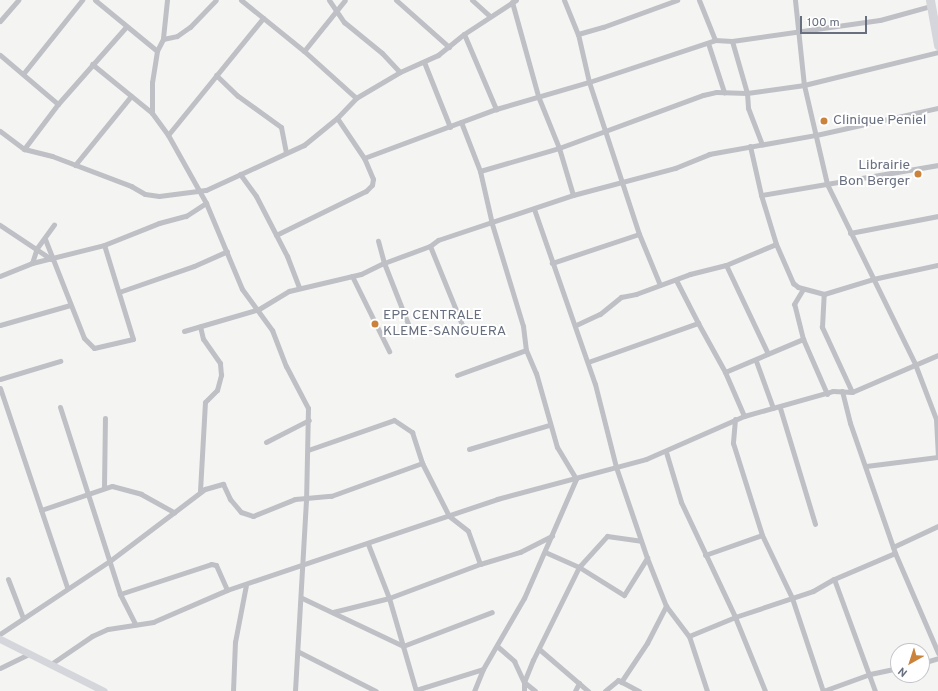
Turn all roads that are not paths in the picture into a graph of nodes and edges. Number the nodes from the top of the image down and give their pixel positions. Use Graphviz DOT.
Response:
graph roads {
  1 [pos="18,0"];
  2 [pos="82,0"];
  3 [pos="95,0"];
  4 [pos="167,0"];
  5 [pos="216,0"];
  6 [pos="241,0"];
  7 [pos="329,0"];
  8 [pos="345,0"];
  9 [pos="396,0"];
  10 [pos="472,0"];
  11 [pos="564,0"];
  12 [pos="677,0"];
  13 [pos="699,0"];
  14 [pos="795,0"];
  15 [pos="514,1"];
  16 [pos="930,3"];
  17 [pos="337,10"];
  18 [pos="490,16"];
  19 [pos="264,18"];
  20 [pos="0,21"];
  21 [pos="126,27"];
  22 [pos="799,32"];
  23 [pos="464,34"];
  24 [pos="578,34"];
  25 [pos="163,39"];
  26 [pos="715,40"];
  27 [pos="732,41"];
  28 [pos="708,43"];
  29 [pos="938,45"];
  30 [pos="449,47"];
  31 [pos="157,51"];
  32 [pos="304,51"];
  33 [pos="938,52"];
  34 [pos="0,55"];
  35 [pos="424,62"];
  36 [pos="92,64"];
  37 [pos="400,72"];
  38 [pos="23,74"];
  39 [pos="216,75"];
  40 [pos="589,82"];
  41 [pos="804,85"];
  42 [pos="724,92"];
  43 [pos="747,93"];
  44 [pos="130,96"];
  45 [pos="538,96"];
  46 [pos="356,98"];
  47 [pos="58,104"];
  48 [pos="938,108"];
  49 [pos="496,109"];
  50 [pos="152,113"];
  51 [pos="337,118"];
  52 [pos="461,122"];
  53 [pos="450,127"];
  54 [pos="0,131"];
  55 [pos="605,132"];
  56 [pos="168,135"];
  57 [pos="816,135"];
  58 [pos="762,144"];
  59 [pos="750,146"];
  60 [pos="559,148"];
  61 [pos="24,149"];
  62 [pos="286,152"];
  63 [pos="364,158"];
  64 [pos="75,165"];
  65 [pos="938,165"];
  66 [pos="480,171"];
  67 [pos="240,174"];
  68 [pos="623,183"];
  69 [pos="827,184"];
  70 [pos="198,190"];
  71 [pos="573,195"];
  72 [pos="761,195"];
  73 [pos="206,203"];
  74 [pos="534,209"];
  75 [pos="938,216"];
  76 [pos="492,224"];
  77 [pos="0,225"];
  78 [pos="54,225"];
  79 [pos="850,233"];
  80 [pos="639,234"];
  81 [pos="276,235"];
  82 [pos="45,239"];
  83 [pos="378,241"];
  84 [pos="776,244"];
  85 [pos="104,245"];
  86 [pos="430,246"];
  87 [pos="38,248"];
  88 [pos="227,251"];
  89 [pos="53,259"];
  90 [pos="32,263"];
  91 [pos="384,263"];
  92 [pos="552,263"];
  93 [pos="726,265"];
  94 [pos="938,265"];
  95 [pos="0,276"];
  96 [pos="352,276"];
  97 [pos="872,279"];
  98 [pos="676,280"];
  99 [pos="660,285"];
  100 [pos="299,288"];
  101 [pos="803,289"];
  102 [pos="119,292"];
  103 [pos="824,294"];
  104 [pos="70,305"];
  105 [pos="259,309"];
  106 [pos="698,323"];
  107 [pos="0,325"];
  108 [pos="576,325"];
  109 [pos="200,326"];
  110 [pos="184,331"];
  111 [pos="465,332"];
  112 [pos="412,334"];
  113 [pos="803,339"];
  114 [pos="526,350"];
  115 [pos="389,351"];
  116 [pos="768,354"];
  117 [pos="938,355"];
  118 [pos="60,361"];
  119 [pos="756,361"];
  120 [pos="588,362"];
  121 [pos="915,364"];
  122 [pos="725,372"];
  123 [pos="457,375"];
  124 [pos="0,379"];
  125 [pos="0,388"];
  126 [pos="842,391"];
  127 [pos="852,392"];
  128 [pos="827,394"];
  129 [pos="60,407"];
  130 [pos="773,408"];
  131 [pos="780,408"];
  132 [pos="744,416"];
  133 [pos="105,418"];
  134 [pos="735,418"];
  135 [pos="309,420"];
  136 [pos="549,425"];
  137 [pos="266,442"];
  138 [pos="469,449"];
  139 [pos="308,450"];
  140 [pos="666,452"];
  141 [pos="938,457"];
  142 [pos="422,463"];
  143 [pos="866,466"];
  144 [pos="616,467"];
  145 [pos="576,479"];
  146 [pos="104,487"];
  147 [pos="200,491"];
  148 [pos="88,494"];
  149 [pos="306,500"];
  150 [pos="41,510"];
  151 [pos="174,512"];
  152 [pos="449,516"];
  153 [pos="815,524"];
  154 [pos="938,526"];
  155 [pos="762,535"];
  156 [pos="552,536"];
  157 [pos="641,541"];
  158 [pos="368,544"];
  159 [pos="893,546"];
  160 [pos="545,552"];
  161 [pos="895,553"];
  162 [pos="705,555"];
  163 [pos="647,558"];
  164 [pos="110,560"];
  165 [pos="480,564"];
  166 [pos="302,565"];
  167 [pos="579,567"];
  168 [pos="8,579"];
  169 [pos="834,579"];
  170 [pos="246,585"];
  171 [pos="67,587"];
  172 [pos="227,590"];
  173 [pos="120,594"];
  174 [pos="302,598"];
  175 [pos="389,598"];
  176 [pos="792,598"];
  177 [pos="666,606"];
  178 [pos="333,612"];
  179 [pos="492,612"];
  180 [pos="735,617"];
  181 [pos="23,618"];
  182 [pos="135,624"];
  183 [pos="0,634"];
  184 [pos="689,636"];
  185 [pos="0,639"];
  186 [pos="403,646"];
  187 [pos="497,646"];
  188 [pos="539,649"];
  189 [pos="300,652"];
  190 [pos="938,653"];
  191 [pos="30,654"];
  192 [pos="51,664"];
  193 [pos="0,668"];
  194 [pos="483,669"];
  195 [pos="890,670"];
  196 [pos="870,674"];
  197 [pos="524,682"];
  198 [pos="621,682"];
  199 [pos="579,683"];
  200 [pos="705,690"];
  201 [pos="104,691"];
  202 [pos="233,691"];
  203 [pos="295,691"];
  204 [pos="376,691"];
  205 [pos="416,691"];
  206 [pos="474,691"];
  207 [pos="524,691"];
  208 [pos="535,691"];
  209 [pos="575,691"];
  210 [pos="588,691"];
  211 [pos="605,691"];
  212 [pos="639,691"];
  213 [pos="765,691"];
  214 [pos="823,691"];
  215 [pos="875,691"];
  1 -- 20 [label="street"];
  2 -- 38 [label="street"];
  3 -- 21 [label="street"];
  4 -- 25 [label="street"];
  5 -- 25 [label="street"];
  6 -- 19 [label="street"];
  7 -- 17 [label="street"];
  8 -- 17 [label="street"];
  9 -- 30 [label="street"];
  10 -- 18 [label="street"];
  11 -- 24 [label="street"];
  12 -- 24 [label="street"];
  13 -- 26 [label="street"];
  14 -- 22 [label="street"];
  15 -- 18 [label="street"];
  15 -- 45 [label="street"];
  16 -- 22 [label="street"];
  16 -- 29 [label="highway"];
  17 -- 32 [label="street"];
  17 -- 37 [label="street"];
  18 -- 23 [label="street"];
  19 -- 32 [label="street"];
  19 -- 39 [label="street"];
  21 -- 31 [label="street"];
  21 -- 36 [label="street"];
  22 -- 27 [label="street"];
  22 -- 41 [label="street"];
  23 -- 30 [label="street"];
  23 -- 49 [label="street"];
  24 -- 40 [label="street"];
  25 -- 31 [label="street"];
  26 -- 27 [label="street"];
  26 -- 28 [label="street"];
  27 -- 43 [label="street"];
  28 -- 40 [label="street"];
  28 -- 42 [label="street"];
  30 -- 35 [label="street"];
  31 -- 50 [label="street"];
  32 -- 46 [label="street"];
  33 -- 41 [label="street"];
  34 -- 38 [label="street"];
  35 -- 37 [label="street"];
  35 -- 53 [label="street"];
  36 -- 44 [label="street"];
  36 -- 47 [label="street"];
  37 -- 46 [label="street"];
  38 -- 47 [label="street"];
  39 -- 56 [label="street"];
  39 -- 62 [label="street"];
  40 -- 45 [label="street"];
  40 -- 55 [label="street"];
  41 -- 43 [label="street"];
  41 -- 57 [label="street"];
  42 -- 43 [label="street"];
  42 -- 55 [label="street"];
  43 -- 58 [label="street"];
  44 -- 50 [label="street"];
  44 -- 64 [label="street"];
  45 -- 49 [label="street"];
  45 -- 60 [label="street"];
  46 -- 51 [label="street"];
  47 -- 61 [label="street"];
  48 -- 57 [label="street"];
  49 -- 52 [label="street"];
  50 -- 56 [label="street"];
  51 -- 62 [label="street"];
  51 -- 63 [label="street"];
  52 -- 53 [label="street"];
  52 -- 66 [label="street"];
  53 -- 63 [label="street"];
  54 -- 61 [label="street"];
  55 -- 60 [label="street"];
  55 -- 68 [label="street"];
  56 -- 70 [label="street"];
  57 -- 58 [label="street"];
  57 -- 69 [label="street"];
  58 -- 59 [label="street"];
  59 -- 68 [label="street"];
  59 -- 72 [label="street"];
  60 -- 66 [label="street"];
  60 -- 71 [label="street"];
  61 -- 64 [label="street"];
  62 -- 67 [label="street"];
  63 -- 81 [label="street"];
  64 -- 70 [label="street"];
  65 -- 69 [label="street"];
  66 -- 76 [label="street"];
  67 -- 70 [label="street"];
  67 -- 81 [label="street"];
  68 -- 71 [label="street"];
  68 -- 80 [label="street"];
  69 -- 72 [label="street"];
  69 -- 79 [label="street"];
  70 -- 73 [label="street"];
  71 -- 74 [label="street"];
  72 -- 84 [label="street"];
  73 -- 85 [label="street"];
  73 -- 88 [label="street"];
  74 -- 76 [label="street"];
  74 -- 92 [label="street"];
  75 -- 79 [label="street"];
  76 -- 86 [label="street"];
  76 -- 114 [label="street"];
  77 -- 87 [label="street"];
  78 -- 82 [label="street"];
  79 -- 97 [label="street"];
  80 -- 92 [label="street"];
  80 -- 99 [label="street"];
  81 -- 100 [label="street"];
  82 -- 87 [label="street"];
  82 -- 89 [label="street"];
  83 -- 91 [label="street"];
  84 -- 93 [label="street"];
  84 -- 101 [label="street"];
  85 -- 89 [label="street"];
  85 -- 102 [label="street"];
  86 -- 91 [label="street"];
  86 -- 111 [label="street"];
  87 -- 89 [label="street"];
  87 -- 90 [label="street"];
  88 -- 102 [label="street"];
  88 -- 105 [label="street"];
  89 -- 90 [label="street"];
  89 -- 104 [label="street"];
  90 -- 95 [label="street"];
  91 -- 96 [label="street"];
  91 -- 112 [label="street"];
  92 -- 108 [label="street"];
  93 -- 98 [label="street"];
  93 -- 116 [label="street"];
  94 -- 97 [label="street"];
  96 -- 100 [label="street"];
  96 -- 115 [label="street"];
  97 -- 103 [label="street"];
  97 -- 121 [label="street"];
  98 -- 99 [label="street"];
  98 -- 106 [label="street"];
  99 -- 108 [label="street"];
  100 -- 105 [label="street"];
  101 -- 103 [label="street"];
  101 -- 113 [label="street"];
  102 -- 104 [label="street"];
  103 -- 127 [label="street"];
  104 -- 107 [label="street"];
  105 -- 109 [label="street"];
  105 -- 135 [label="street"];
  106 -- 120 [label="street"];
  106 -- 122 [label="street"];
  108 -- 120 [label="street"];
  109 -- 110 [label="street"];
  109 -- 147 [label="street"];
  113 -- 116 [label="street"];
  113 -- 128 [label="street"];
  114 -- 123 [label="street"];
  114 -- 136 [label="street"];
  116 -- 119 [label="street"];
  117 -- 121 [label="street"];
  118 -- 124 [label="street"];
  119 -- 122 [label="street"];
  119 -- 130 [label="street"];
  120 -- 144 [label="street"];
  121 -- 127 [label="street"];
  121 -- 141 [label="street"];
  122 -- 132 [label="street"];
  125 -- 150 [label="street"];
  126 -- 127 [label="street"];
  126 -- 128 [label="street"];
  126 -- 143 [label="street"];
  128 -- 131 [label="street"];
  129 -- 148 [label="street"];
  130 -- 131 [label="street"];
  130 -- 132 [label="street"];
  131 -- 153 [label="street"];
  132 -- 134 [label="street"];
  133 -- 146 [label="street"];
  134 -- 140 [label="street"];
  134 -- 155 [label="street"];
  135 -- 137 [label="street"];
  135 -- 139 [label="street"];
  136 -- 138 [label="street"];
  136 -- 145 [label="street"];
  139 -- 142 [label="street"];
  139 -- 149 [label="street"];
  140 -- 144 [label="street"];
  140 -- 162 [label="street"];
  141 -- 143 [label="street"];
  142 -- 149 [label="street"];
  142 -- 152 [label="street"];
  143 -- 159 [label="street"];
  144 -- 145 [label="street"];
  144 -- 157 [label="street"];
  145 -- 152 [label="street"];
  145 -- 156 [label="street"];
  146 -- 148 [label="street"];
  146 -- 151 [label="street"];
  147 -- 149 [label="street"];
  147 -- 151 [label="street"];
  148 -- 150 [label="street"];
  148 -- 164 [label="street"];
  149 -- 166 [label="street"];
  150 -- 171 [label="street"];
  151 -- 164 [label="street"];
  152 -- 158 [label="street"];
  152 -- 165 [label="street"];
  154 -- 159 [label="street"];
  155 -- 162 [label="street"];
  155 -- 176 [label="street"];
  156 -- 160 [label="street"];
  156 -- 165 [label="street"];
  157 -- 163 [label="street"];
  157 -- 167 [label="street"];
  158 -- 166 [label="street"];
  158 -- 175 [label="street"];
  159 -- 161 [label="street"];
  160 -- 167 [label="street"];
  160 -- 187 [label="street"];
  161 -- 169 [label="street"];
  161 -- 190 [label="street"];
  162 -- 180 [label="street"];
  163 -- 167 [label="street"];
  163 -- 177 [label="street"];
  164 -- 171 [label="street"];
  164 -- 173 [label="street"];
  165 -- 175 [label="street"];
  166 -- 170 [label="street"];
  166 -- 174 [label="street"];
  167 -- 188 [label="street"];
  168 -- 181 [label="street"];
  169 -- 176 [label="street"];
  169 -- 196 [label="street"];
  170 -- 172 [label="street"];
  170 -- 202 [label="street"];
  171 -- 181 [label="street"];
  172 -- 173 [label="street"];
  172 -- 182 [label="street"];
  173 -- 182 [label="street"];
  174 -- 178 [label="street"];
  174 -- 189 [label="street"];
  175 -- 178 [label="street"];
  175 -- 186 [label="street"];
  176 -- 180 [label="street"];
  176 -- 214 [label="street"];
  177 -- 184 [label="street"];
  177 -- 198 [label="street"];
  178 -- 186 [label="street"];
  179 -- 186 [label="street"];
  180 -- 184 [label="street"];
  180 -- 213 [label="street"];
  181 -- 183 [label="street"];
  182 -- 192 [label="street"];
  184 -- 200 [label="street"];
  185 -- 191 [label="street"];
  186 -- 205 [label="street"];
  187 -- 194 [label="street"];
  187 -- 197 [label="street"];
  188 -- 197 [label="street"];
  188 -- 199 [label="street"];
  189 -- 203 [label="street"];
  189 -- 204 [label="street"];
  191 -- 192 [label="street"];
  191 -- 193 [label="street"];
  192 -- 201 [label="street"];
  194 -- 205 [label="street"];
  194 -- 206 [label="street"];
  195 -- 196 [label="street"];
  196 -- 214 [label="street"];
  196 -- 215 [label="street"];
  197 -- 207 [label="street"];
  197 -- 208 [label="street"];
  198 -- 211 [label="street"];
  198 -- 212 [label="street"];
  199 -- 209 [label="street"];
  199 -- 210 [label="street"];
}
